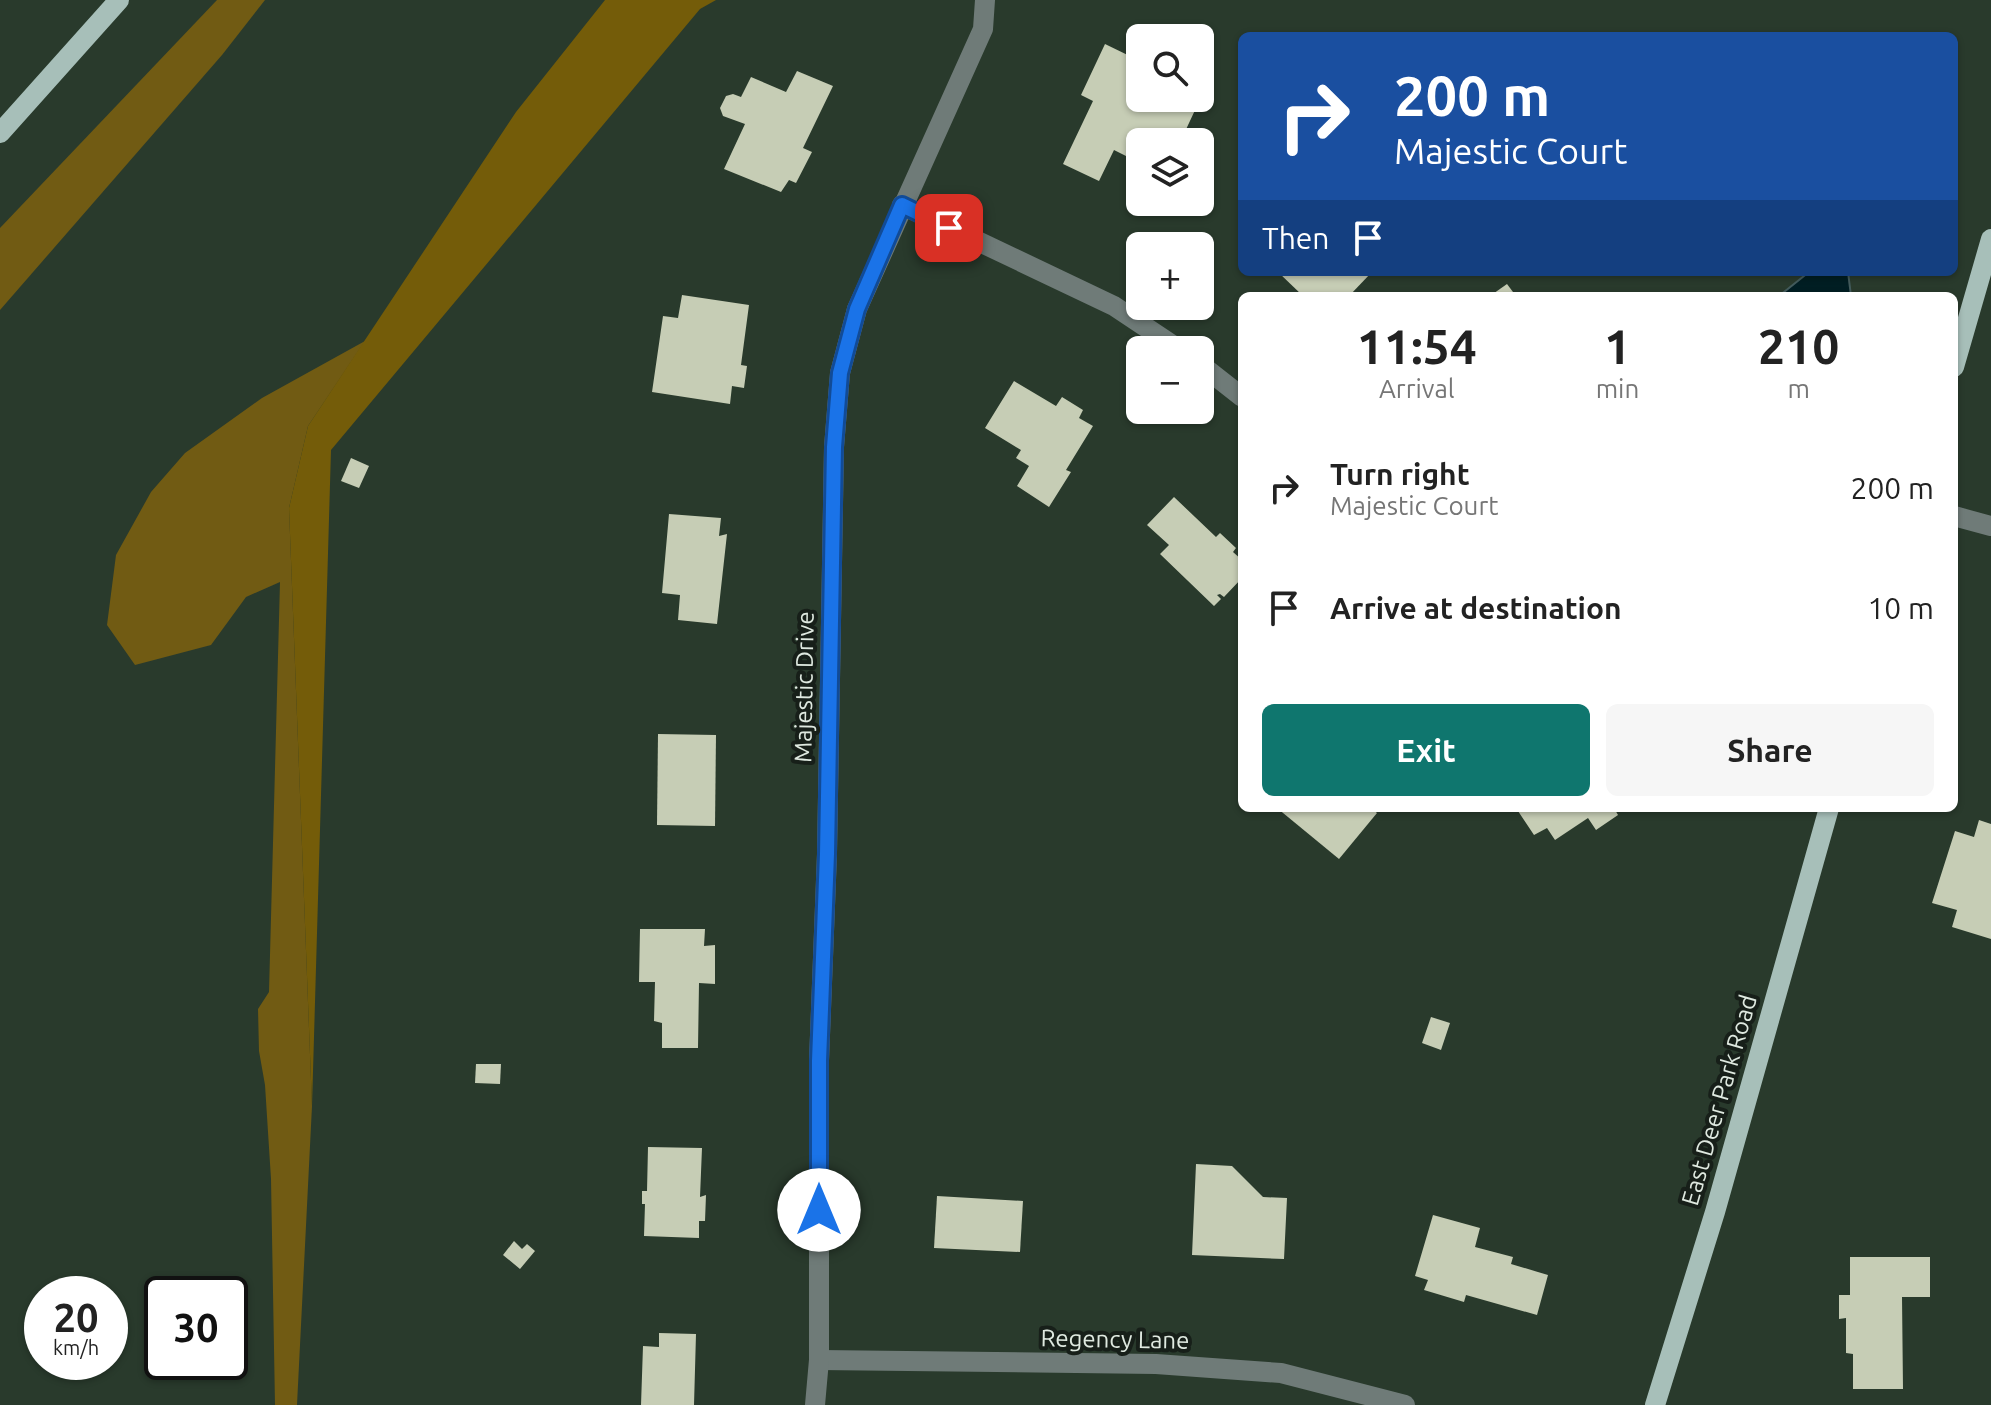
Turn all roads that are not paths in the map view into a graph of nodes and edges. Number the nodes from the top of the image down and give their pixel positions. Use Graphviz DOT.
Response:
graph roads {
  1 [pos="119,0"];
  2 [pos="985,0"];
  3 [pos="0,133"];
  4 [pos="902,205"];
  5 [pos="1991,239"];
  6 [pos="1159,336"];
  7 [pos="1958,353"];
  8 [pos="1214,375"];
  9 [pos="1238,394"];
  10 [pos="1958,517"];
  11 [pos="1991,526"];
  12 [pos="1828,812"];
  13 [pos="819,1360"];
  14 [pos="815,1405"];
  15 [pos="1405,1405"];
  16 [pos="1655,1405"];
  1 -- 3 [label="main road"];
  2 -- 4 [label="street, Majestic Drive"];
  4 -- 6 [label="street"];
  4 -- 13 [label="street, Majestic Drive"];
  5 -- 7 [label="main road"];
  8 -- 9 [label="street"];
  10 -- 11 [label="street"];
  12 -- 16 [label="main road, East Deer Park Road"];
  13 -- 14 [label="street, Majestic Drive"];
  13 -- 15 [label="street, Regency Lane"];
}
